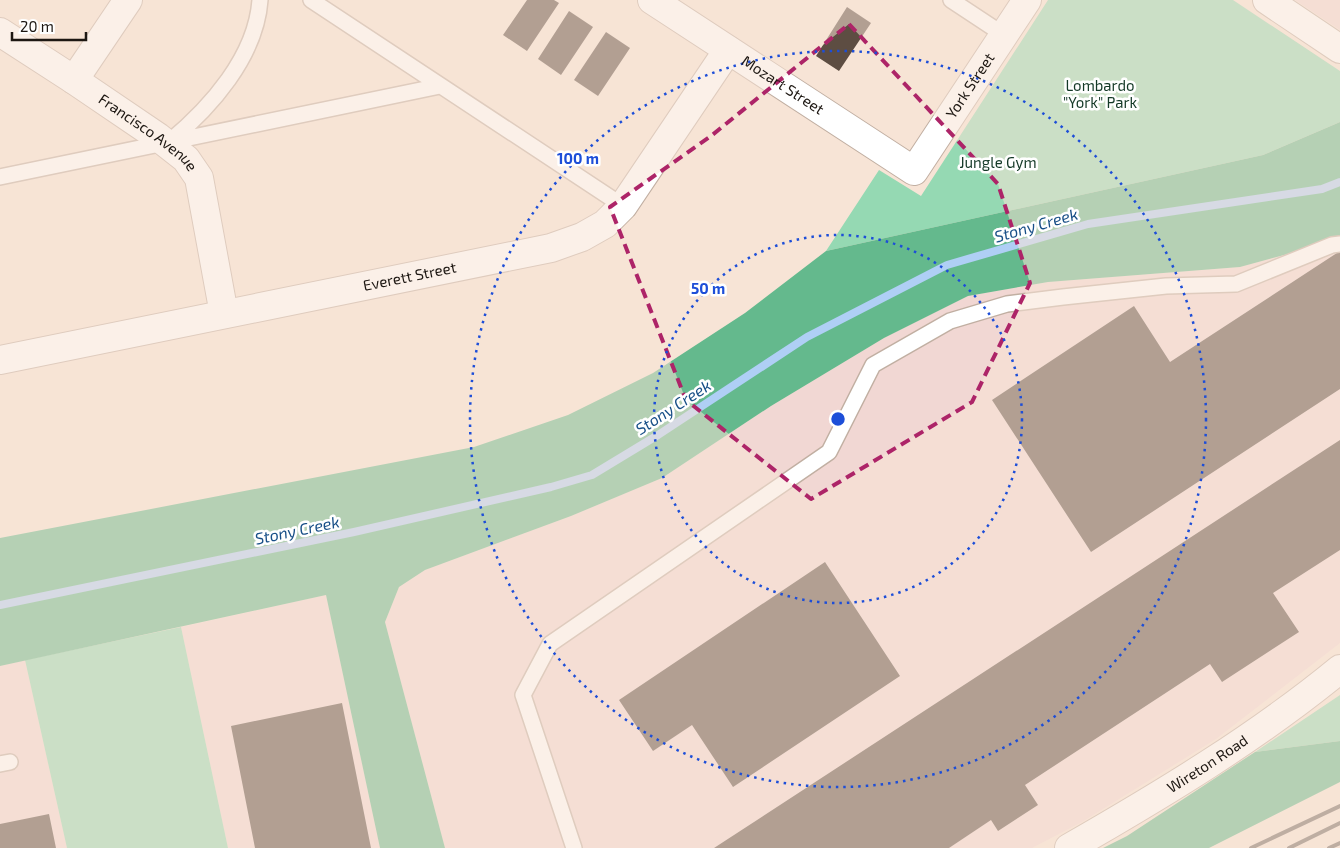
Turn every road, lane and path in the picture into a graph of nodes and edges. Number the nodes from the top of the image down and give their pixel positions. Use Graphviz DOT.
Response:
graph roads {
  1 [pos="128,0"];
  2 [pos="260,0"];
  3 [pos="311,0"];
  4 [pos="652,0"];
  5 [pos="951,0"];
  6 [pos="1027,0"];
  7 [pos="1267,0"];
  8 [pos="0,32"];
  9 [pos="1004,35"];
  10 [pos="1340,49"];
  11 [pos="728,50"];
  12 [pos="74,80"];
  13 [pos="440,86"];
  14 [pos="167,144"];
  15 [pos="914,171"];
  16 [pos="0,177"];
  17 [pos="623,206"];
  18 [pos="1340,244"];
  19 [pos="224,314"];
  20 [pos="0,360"];
  21 [pos="1340,669"];
  22 [pos="574,848"];
  23 [pos="1069,848"];
  1 -- 12 [label="street"];
  2 -- 14 [label="lane"];
  3 -- 13 [label="lane"];
  4 -- 11 [label="street, Mozart Street"];
  5 -- 9 [label="lane"];
  6 -- 9 [label="street, York Street"];
  7 -- 10 [label="street"];
  8 -- 12 [label="street, Francisco Avenue"];
  9 -- 15 [label="street, York Street"];
  11 -- 15 [label="street, Mozart Street"];
  11 -- 17 [label="street, Everett Street"];
  12 -- 14 [label="street, Francisco Avenue"];
  13 -- 14 [label="lane"];
  13 -- 17 [label="lane"];
  14 -- 16 [label="lane"];
  14 -- 19 [label="street, Francisco Avenue"];
  17 -- 19 [label="street, Everett Street"];
  18 -- 22 [label="lane"];
  19 -- 20 [label="street, Everett Street"];
  21 -- 23 [label="street, Wireton Road"];
}
